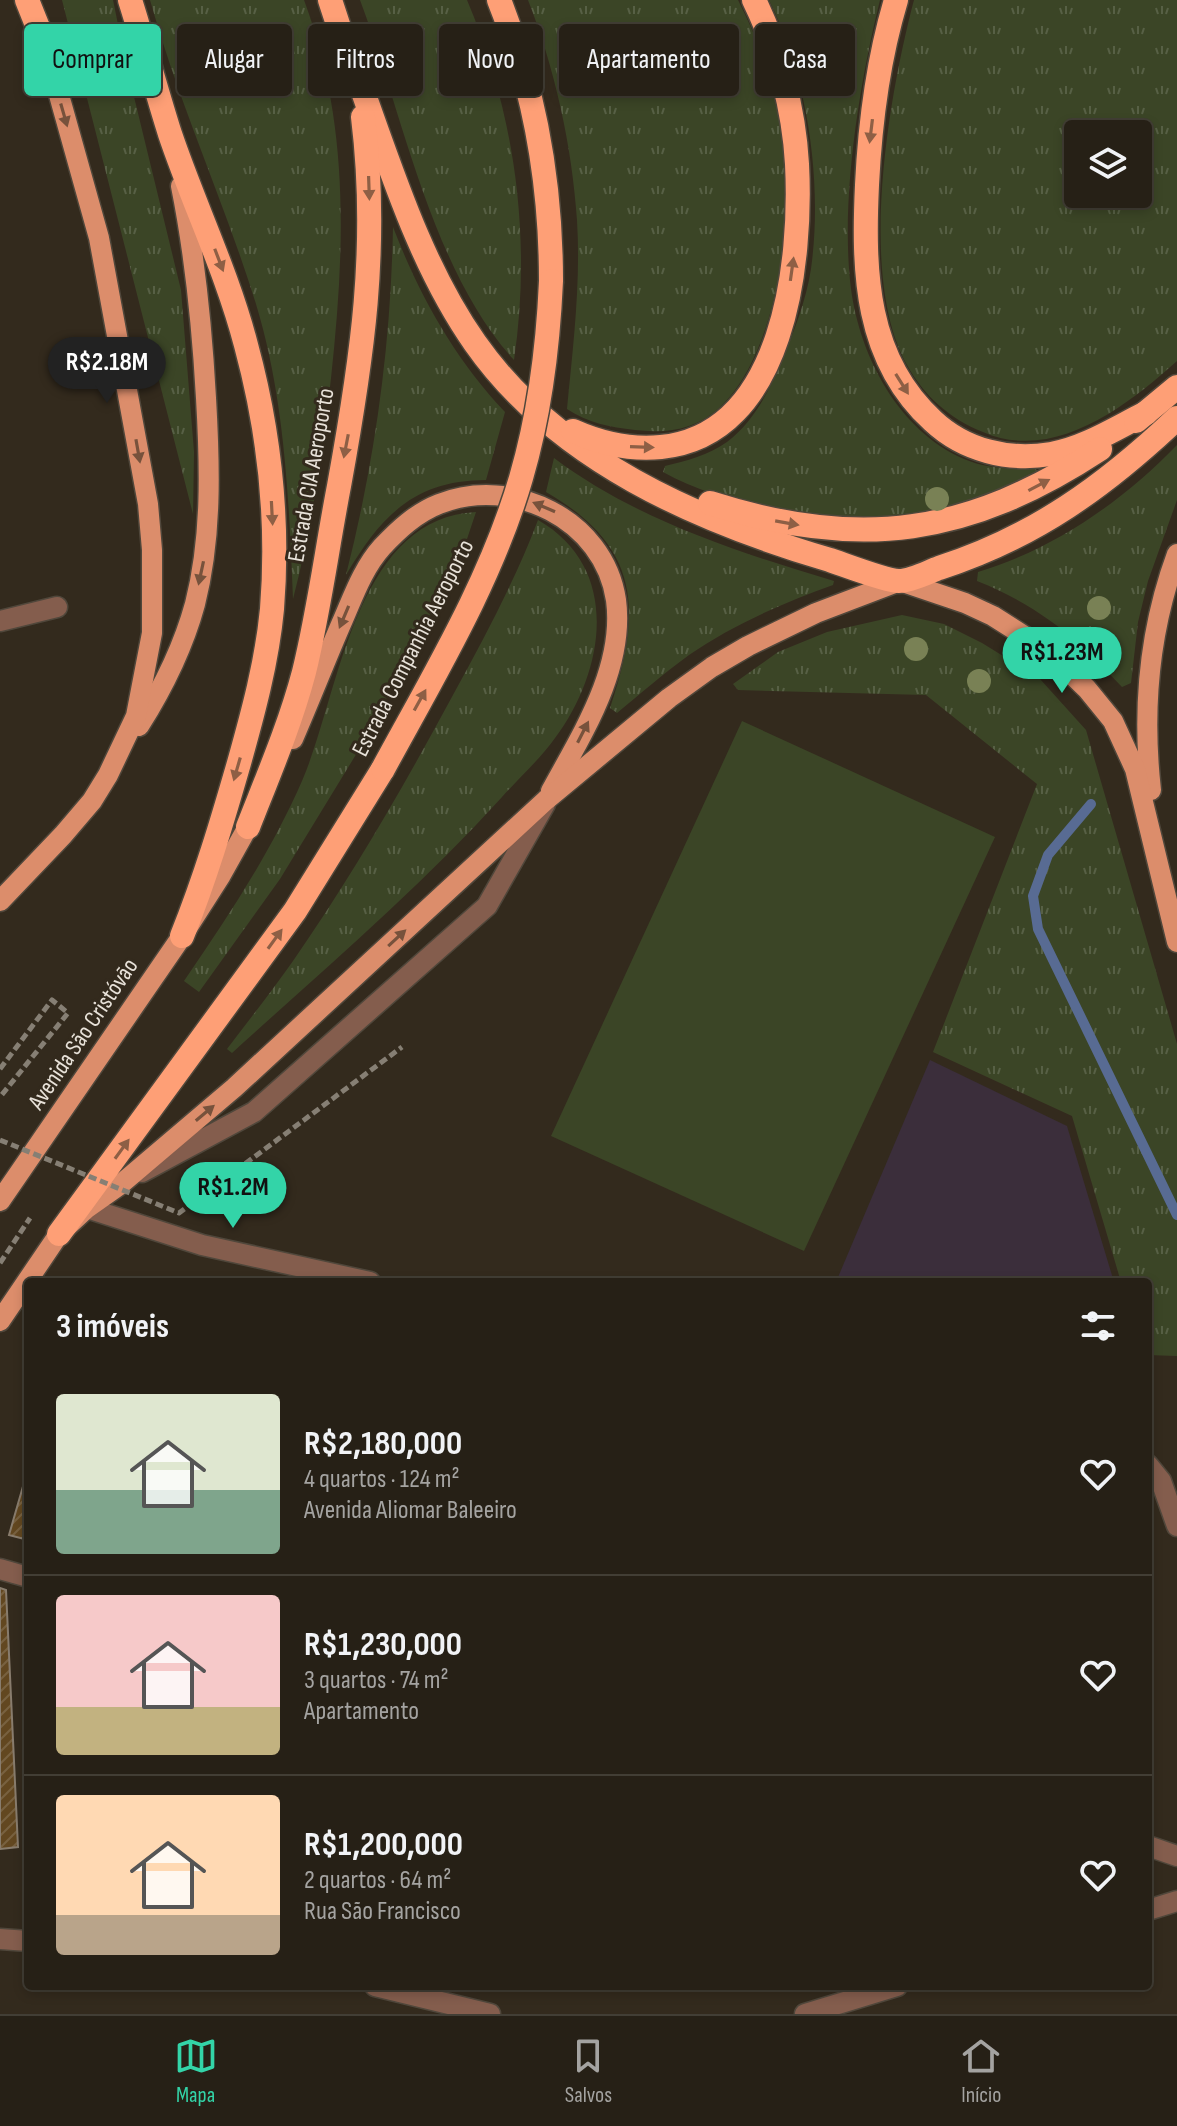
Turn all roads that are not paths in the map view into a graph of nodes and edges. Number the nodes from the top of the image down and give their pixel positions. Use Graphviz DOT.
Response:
graph roads {
  1 [pos="30,0"];
  2 [pos="130,0"];
  3 [pos="330,0"];
  4 [pos="499,0"];
  5 [pos="754,0"];
  6 [pos="896,0"];
  7 [pos="38,24"];
  8 [pos="339,24"];
  9 [pos="59,96"];
  10 [pos="359,96"];
  11 [pos="365,96"];
  12 [pos="171,135"];
  13 [pos="1177,387"];
  14 [pos="1146,413"];
  15 [pos="542,416"];
  16 [pos="1177,418"];
  17 [pos="631,479"];
  18 [pos="1177,554"];
  19 [pos="900,581"];
  20 [pos="57,607"];
  21 [pos="0,621"];
  22 [pos="108,775"];
  23 [pos="546,800"];
  24 [pos="248,827"];
  25 [pos="1159,866"];
  26 [pos="0,901"];
  27 [pos="182,936"];
  28 [pos="1177,942"];
  29 [pos="121,1184"];
  30 [pos="1,1200"];
  31 [pos="87,1208"];
  32 [pos="59,1234"];
  33 [pos="29,1278"];
  34 [pos="352,1278"];
  35 [pos="24,1286"];
  36 [pos="0,1321"];
  37 [pos="1155,1473"];
  38 [pos="1177,1526"];
  39 [pos="0,1569"];
  40 [pos="24,1576"];
  41 [pos="1152,1847"];
  42 [pos="1177,1856"];
  43 [pos="1177,1901"];
  44 [pos="1152,1909"];
  45 [pos="0,1939"];
  46 [pos="24,1941"];
  47 [pos="391,1990"];
  48 [pos="884,1990"];
  49 [pos="490,2014"];
  50 [pos="805,2014"];
  1 -- 7 [label="highway"];
  2 -- 12 [label="highway"];
  3 -- 8 [label="highway, Estrada CIA Aeroporto"];
  32 -- 4 [label="highway, Estrada Companhia Aeroporto, one-way, bridge"];
  15 -- 5 [label="highway, one-way"];
  6 -- 14 [label="highway, one-way"];
  9 -- 22 [label="main road, one-way"];
  10 -- 24 [label="highway, Estrada CIA Aeroporto, one-way"];
  11 -- 15 [label="highway"];
  12 -- 22 [label="main road, one-way"];
  12 -- 27 [label="highway, one-way"];
  13 -- 14 [label="highway"];
  17 -- 14 [label="highway, one-way"];
  15 -- 17 [label="highway"];
  16 -- 19 [label="highway"];
  17 -- 19 [label="highway"];
  18 -- 25 [label="main road"];
  19 -- 23 [label="main road"];
  19 -- 25 [label="main road"];
  20 -- 21 [label="street"];
  22 -- 26 [label="main road"];
  23 -- 24 [label="main road, one-way"];
  29 -- 23 [label="main road, one-way"];
  23 -- 29 [label="street"];
  24 -- 27 [label="main road, Estrada CIA Aeroporto"];
  25 -- 28 [label="main road"];
  27 -- 30 [label="main road, Avenida São Cristóvão"];
  29 -- 31 [label="main road"];
  31 -- 32 [label="main road"];
  31 -- 34 [label="street"];
  32 -- 33 [label="main road"];
  35 -- 36 [label="main road"];
  37 -- 38 [label="street"];
  39 -- 40 [label="street"];
  41 -- 42 [label="street"];
  43 -- 44 [label="street"];
  45 -- 46 [label="street"];
  47 -- 49 [label="street"];
  48 -- 50 [label="street"];
}
